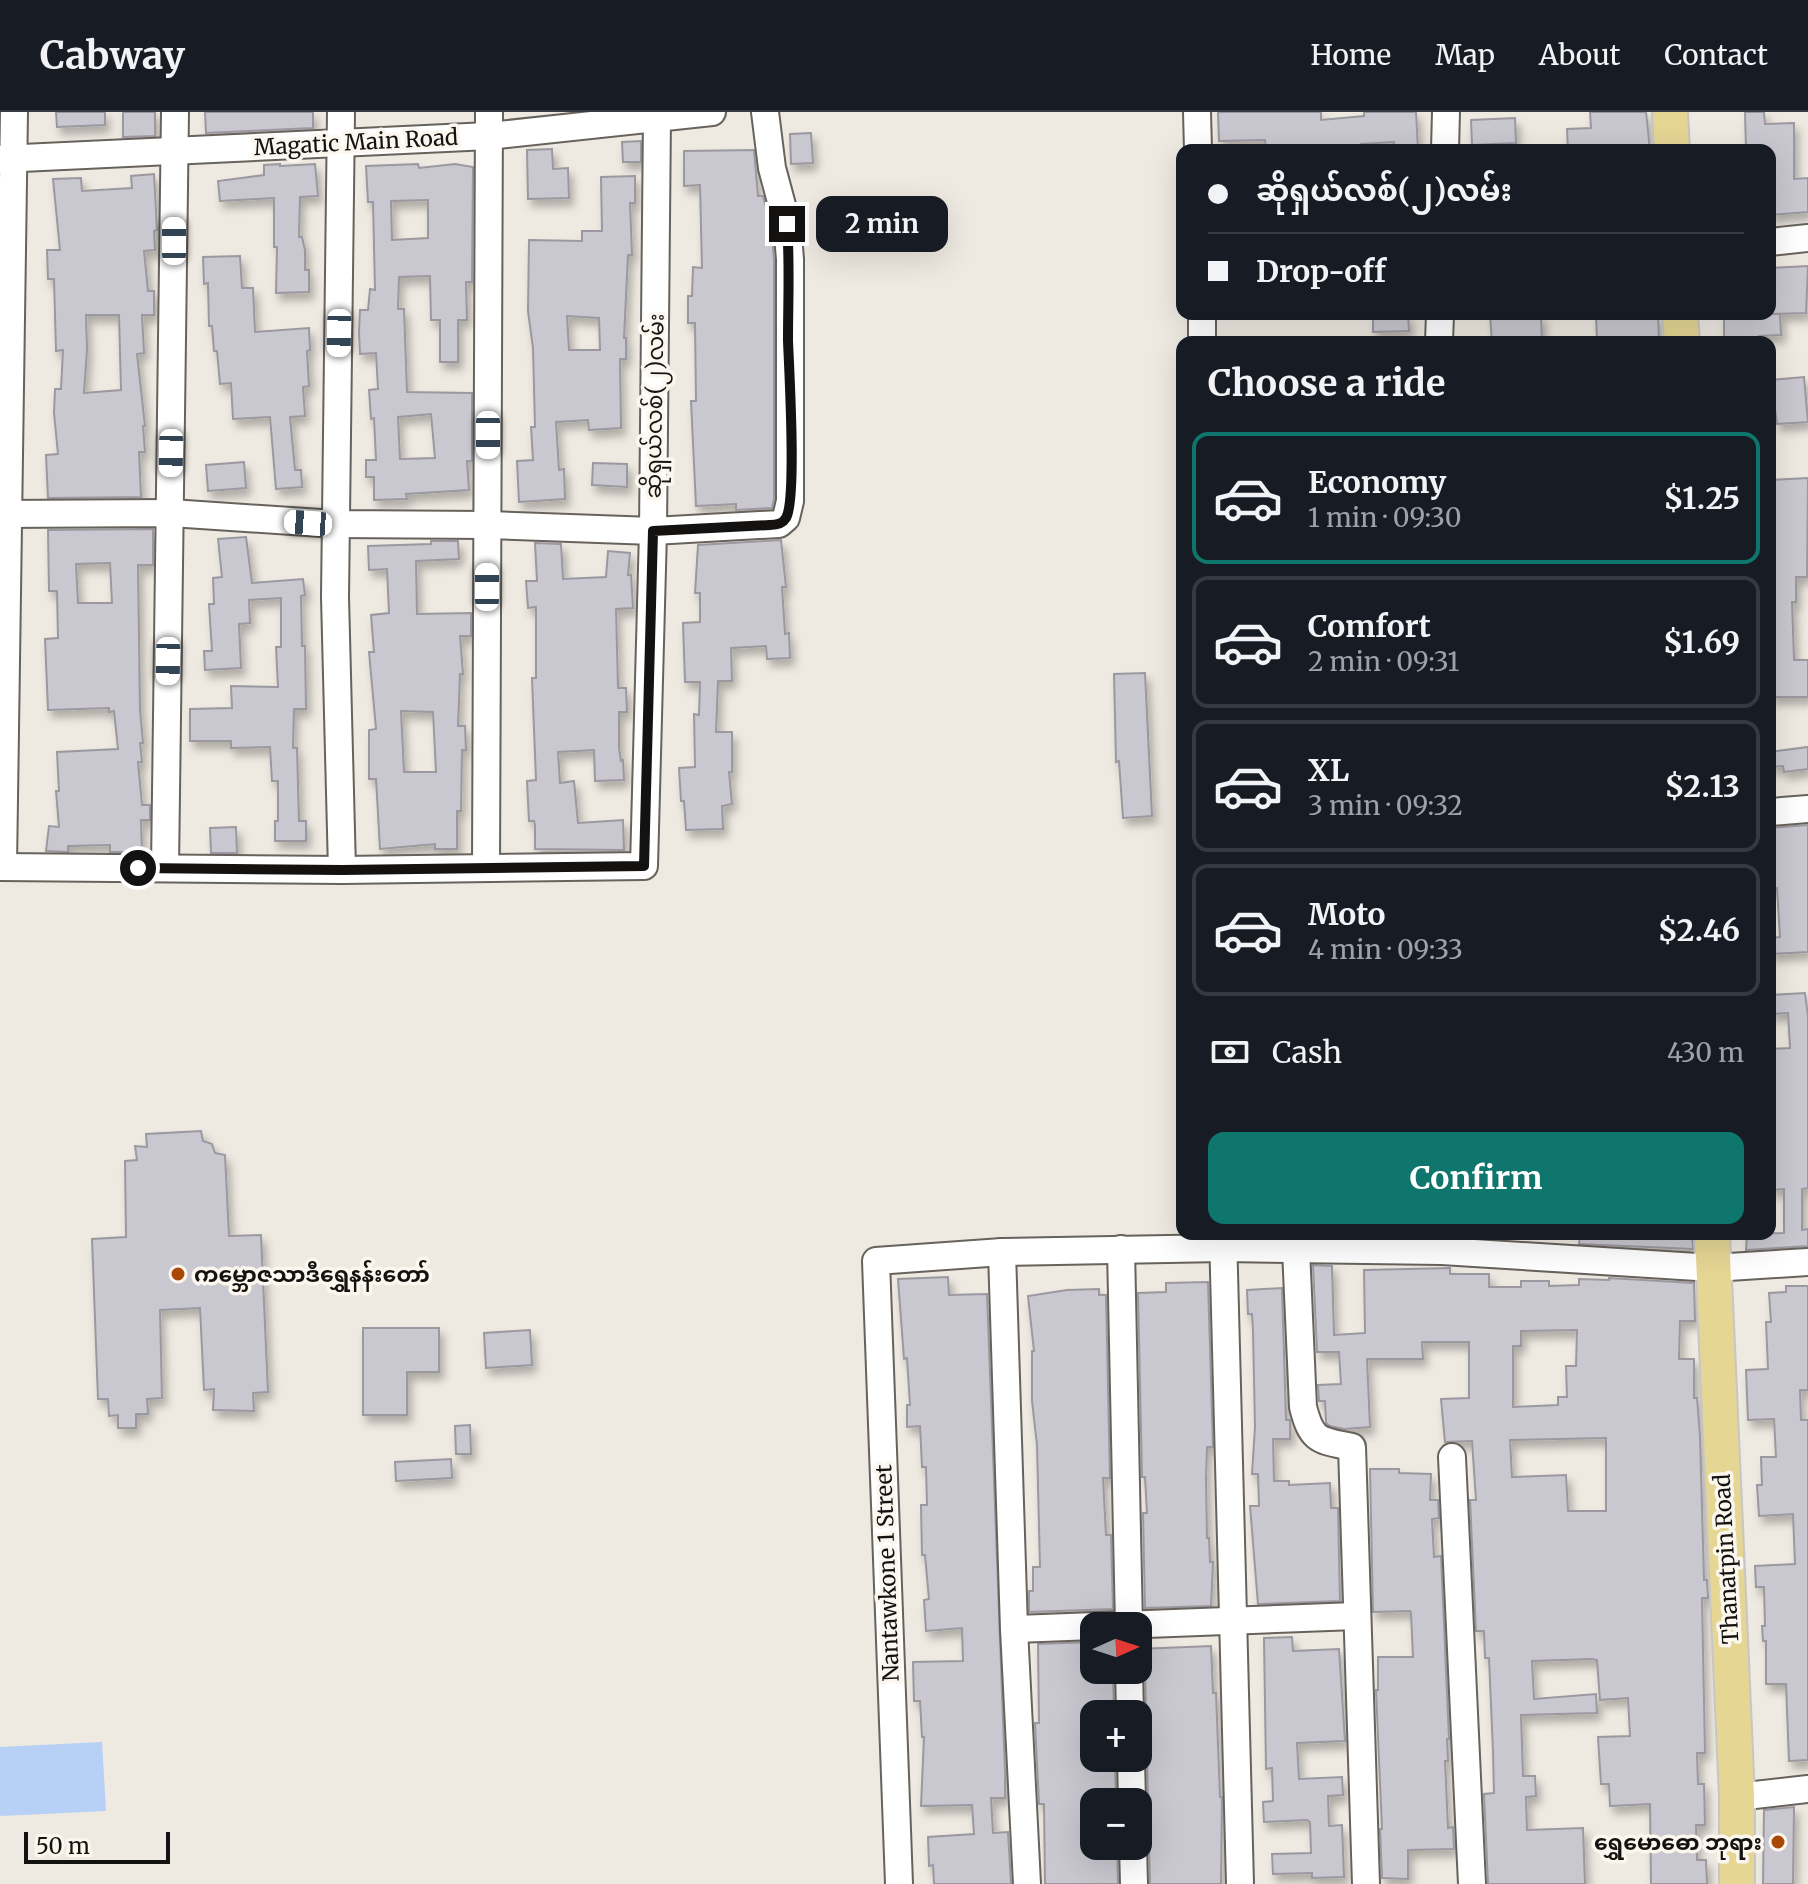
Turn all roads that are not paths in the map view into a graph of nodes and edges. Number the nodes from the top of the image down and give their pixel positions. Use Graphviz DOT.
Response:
graph roads {
  1 [pos="14,112"];
  2 [pos="175,112"];
  3 [pos="341,112"];
  4 [pos="712,112"];
  5 [pos="765,112"];
  6 [pos="1197,112"];
  7 [pos="1446,112"];
  8 [pos="1670,112"];
  9 [pos="622,116"];
  10 [pos="657,117"];
  11 [pos="489,124"];
  12 [pos="341,142"];
  13 [pos="1198,144"];
  14 [pos="1445,144"];
  15 [pos="1672,144"];
  16 [pos="175,151"];
  17 [pos="7,158"];
  18 [pos="1808,238"];
  19 [pos="1776,241"];
  20 [pos="171,513"];
  21 [pos="4,514"];
  22 [pos="336,524"];
  23 [pos="487,525"];
  24 [pos="653,531"];
  25 [pos="1808,809"];
  26 [pos="1776,812"];
  27 [pos="2,867"];
  28 [pos="165,868"];
  29 [pos="486,868"];
  30 [pos="342,870"];
  31 [pos="1712,1240"];
  32 [pos="1223,1241"];
  33 [pos="1404,1242"];
  34 [pos="1121,1249"];
  35 [pos="1296,1249"];
  36 [pos="1002,1252"];
  37 [pos="1808,1262"];
  38 [pos="1713,1268"];
  39 [pos="1452,1457"];
  40 [pos="1128,1612"];
  41 [pos="1356,1616"];
  42 [pos="1234,1622"];
  43 [pos="1152,1624"];
  44 [pos="1080,1627"];
  45 [pos="1014,1629"];
  46 [pos="1808,1789"];
  47 [pos="1737,1797"];
  48 [pos="1133,1860"];
  49 [pos="899,1884"];
  50 [pos="1027,1884"];
  51 [pos="1134,1884"];
  52 [pos="1240,1884"];
  53 [pos="1366,1884"];
  54 [pos="1472,1884"];
  55 [pos="1737,1884"];
  1 -- 17 [label="street"];
  2 -- 16 [label="street"];
  3 -- 12 [label="street"];
  4 -- 10 [label="street, Magatic Main Road"];
  5 -- 24 [label="street"];
  6 -- 13 [label="street"];
  7 -- 14 [label="street"];
  8 -- 15 [label="main road"];
  9 -- 10 [label="street, Magatic Main Road"];
  9 -- 11 [label="street, Magatic Main Road"];
  10 -- 24 [label="street, ဆိုရှယ်လစ်(၂)လမ်း"];
  11 -- 12 [label="street, Magatic Main Road"];
  11 -- 23 [label="street"];
  12 -- 16 [label="street, Magatic Main Road"];
  12 -- 22 [label="street"];
  16 -- 17 [label="street, Magatic Main Road"];
  16 -- 20 [label="street"];
  17 -- 21 [label="street"];
  18 -- 19 [label="street"];
  20 -- 21 [label="street"];
  20 -- 22 [label="street"];
  20 -- 28 [label="street"];
  21 -- 27 [label="street"];
  22 -- 23 [label="street"];
  22 -- 30 [label="street"];
  23 -- 24 [label="street"];
  23 -- 29 [label="street"];
  24 -- 29 [label="street, ဆိုရှယ်လစ်(၂)လမ်း"];
  25 -- 26 [label="street"];
  27 -- 28 [label="street, ဆိုရှယ်လစ်(၂)လမ်း"];
  28 -- 30 [label="street, ဆိုရှယ်လစ်(၂)လမ်း"];
  29 -- 30 [label="street, ဆိုရှယ်လစ်(၂)လမ်း"];
  31 -- 38 [label="main road, Thanatpin Road"];
  32 -- 34 [label="street"];
  32 -- 35 [label="street"];
  32 -- 42 [label="street"];
  33 -- 35 [label="street"];
  33 -- 38 [label="street"];
  34 -- 36 [label="street"];
  34 -- 40 [label="street"];
  35 -- 41 [label="street"];
  36 -- 45 [label="street"];
  36 -- 49 [label="street, Nantawkone 1 Street"];
  37 -- 38 [label="street"];
  38 -- 47 [label="main road, Thanatpin Road"];
  39 -- 54 [label="street"];
  41 -- 42 [label="street"];
  41 -- 53 [label="street"];
  42 -- 43 [label="street"];
  42 -- 52 [label="street"];
  44 -- 45 [label="street"];
  45 -- 50 [label="street"];
  46 -- 47 [label="street"];
  47 -- 55 [label="main road, Thanatpin Road"];
  48 -- 51 [label="street"];
}
